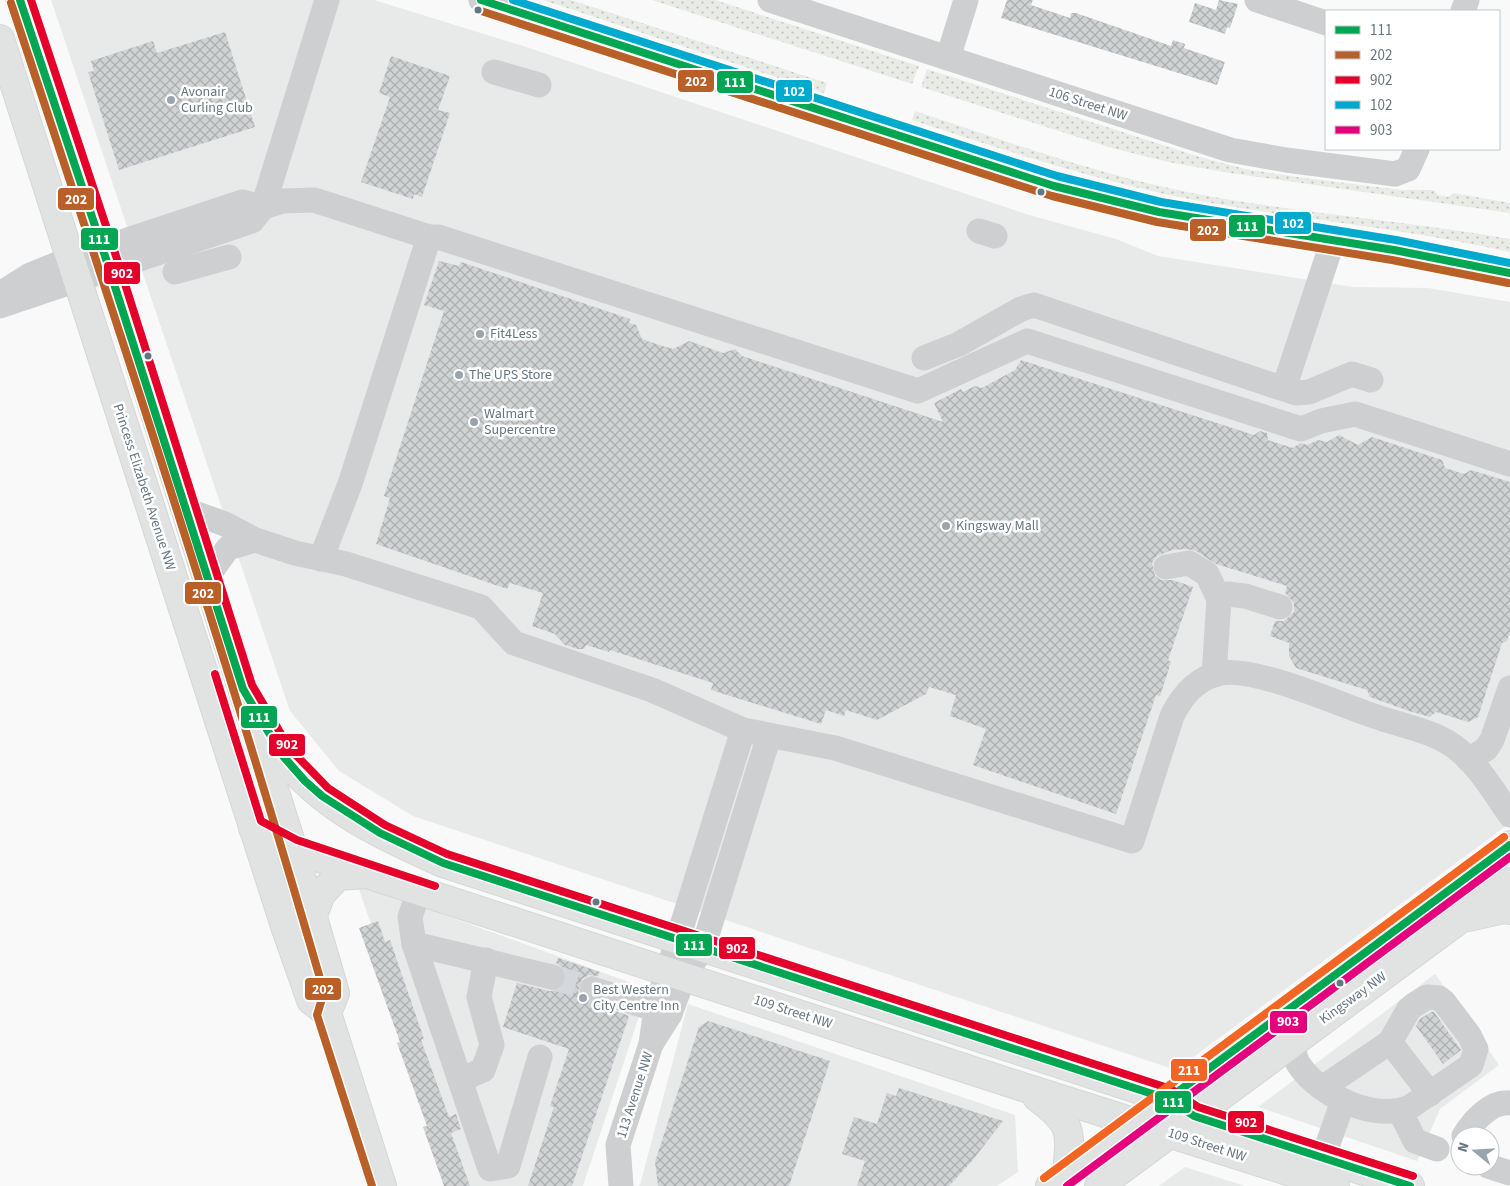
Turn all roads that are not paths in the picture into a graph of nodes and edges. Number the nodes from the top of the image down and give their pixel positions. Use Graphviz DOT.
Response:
graph roads {
  1 [pos="20,0"];
  2 [pos="328,0"];
  3 [pos="481,0"];
  4 [pos="770,0"];
  5 [pos="966,0"];
  6 [pos="1257,0"];
  7 [pos="1325,23"];
  8 [pos="0,40"];
  9 [pos="948,58"];
  10 [pos="494,72"];
  11 [pos="538,85"];
  12 [pos="1414,157"];
  13 [pos="260,211"];
  14 [pos="224,230"];
  15 [pos="429,237"];
  16 [pos="1325,239"];
  17 [pos="106,258"];
  18 [pos="74,269"];
  19 [pos="175,272"];
  20 [pos="1510,273"];
  21 [pos="0,294"];
  22 [pos="0,306"];
  23 [pos="924,358"];
  24 [pos="1372,380"];
  25 [pos="1275,386"];
  26 [pos="1510,464"];
  27 [pos="186,510"];
  28 [pos="255,540"];
  29 [pos="320,559"];
  30 [pos="1166,567"];
  31 [pos="207,577"];
  32 [pos="1219,600"];
  33 [pos="1280,607"];
  34 [pos="1214,676"];
  35 [pos="242,688"];
  36 [pos="1510,688"];
  37 [pos="744,730"];
  38 [pos="770,736"];
  39 [pos="1469,760"];
  40 [pos="1510,816"];
  41 [pos="253,828"];
  42 [pos="1510,845"];
  43 [pos="294,848"];
  44 [pos="367,874"];
  45 [pos="1510,882"];
  46 [pos="419,890"];
  47 [pos="1510,910"];
  48 [pos="313,915"];
  49 [pos="1460,919"];
  50 [pos="677,939"];
  51 [pos="414,944"];
  52 [pos="703,948"];
  53 [pos="486,960"];
  54 [pos="676,974"];
  55 [pos="552,977"];
  56 [pos="592,989"];
  57 [pos="1289,1008"];
  58 [pos="663,1011"];
  59 [pos="327,1013"];
  60 [pos="1294,1042"];
  61 [pos="1390,1042"];
  62 [pos="540,1057"];
  63 [pos="460,1080"];
  64 [pos="1026,1088"];
  65 [pos="1322,1088"];
  66 [pos="1430,1094"];
  67 [pos="1168,1099"];
  68 [pos="1343,1101"];
  69 [pos="1510,1102"];
  70 [pos="1400,1111"];
  71 [pos="1194,1116"];
  72 [pos="1135,1123"];
  73 [pos="1472,1126"];
  74 [pos="1170,1133"];
  75 [pos="1437,1149"];
  76 [pos="1323,1158"];
  77 [pos="1291,1179"];
  78 [pos="1058,1180"];
  79 [pos="620,1181"];
  80 [pos="382,1186"];
  81 [pos="1099,1186"];
  82 [pos="1336,1186"];
  83 [pos="1410,1186"];
  1 -- 17 [label="main road"];
  2 -- 13 [label="street"];
  3 -- 16 [label="street"];
  4 -- 9 [label="street, 106 Street NW"];
  5 -- 9 [label="street"];
  6 -- 7 [label="street"];
  8 -- 18 [label="main road, Princess Elizabeth Avenue NW"];
  9 -- 12 [label="street, 106 Street NW"];
  10 -- 11 [label="street"];
  13 -- 14 [label="street"];
  13 -- 15 [label="street"];
  13 -- 17 [label="street"];
  14 -- 17 [label="street"];
  14 -- 19 [label="street"];
  15 -- 26 [label="street"];
  15 -- 29 [label="street"];
  16 -- 20 [label="street"];
  16 -- 25 [label="street"];
  17 -- 18 [label="street"];
  17 -- 27 [label="main road"];
  18 -- 21 [label="street"];
  18 -- 22 [label="street"];
  18 -- 41 [label="main road, Princess Elizabeth Avenue NW"];
  23 -- 25 [label="street"];
  24 -- 25 [label="street"];
  27 -- 28 [label="street"];
  27 -- 31 [label="main road"];
  28 -- 29 [label="street"];
  28 -- 31 [label="street"];
  29 -- 37 [label="street"];
  30 -- 32 [label="street"];
  31 -- 35 [label="main road"];
  32 -- 33 [label="street"];
  32 -- 34 [label="street"];
  34 -- 38 [label="street"];
  34 -- 39 [label="street"];
  35 -- 43 [label="main road"];
  35 -- 50 [label="main road, 109 Street NW"];
  36 -- 39 [label="street"];
  37 -- 38 [label="street"];
  37 -- 50 [label="street, 113 Avenue NW"];
  38 -- 52 [label="street, 113 Avenue NW"];
  39 -- 40 [label="street"];
  41 -- 43 [label="main road, 109 Street NW"];
  41 -- 59 [label="main road, Princess Elizabeth Avenue NW"];
  42 -- 57 [label="main road, Kingsway NW"];
  43 -- 44 [label="main road, 109 Street NW"];
  43 -- 48 [label="main road"];
  44 -- 46 [label="main road, 109 Street NW"];
  44 -- 48 [label="main road"];
  45 -- 49 [label="main road, Kingsway NW"];
  46 -- 51 [label="street"];
  46 -- 54 [label="main road, 109 Street NW"];
  47 -- 49 [label="main road"];
  48 -- 59 [label="main road"];
  49 -- 60 [label="main road, Kingsway NW"];
  50 -- 52 [label="main road, 109 Street NW"];
  50 -- 54 [label="street, 113 Avenue NW"];
  51 -- 53 [label="street"];
  51 -- 63 [label="street"];
  52 -- 54 [label="street, 113 Avenue NW"];
  52 -- 67 [label="main road, 109 Street NW"];
  53 -- 55 [label="street"];
  53 -- 63 [label="street"];
  54 -- 58 [label="street, 113 Avenue NW"];
  54 -- 64 [label="main road, 109 Street NW"];
  56 -- 58 [label="street"];
  57 -- 60 [label="street"];
  57 -- 67 [label="main road, Kingsway NW"];
  58 -- 79 [label="street, 113 Avenue NW"];
  59 -- 80 [label="main road, Princess Elizabeth Avenue NW"];
  60 -- 65 [label="street"];
  60 -- 71 [label="main road, Kingsway NW"];
  61 -- 65 [label="street"];
  61 -- 66 [label="street"];
  61 -- 66 [label="street"];
  62 -- 63 [label="street"];
  64 -- 72 [label="main road, 109 Street NW"];
  64 -- 78 [label="main road"];
  65 -- 68 [label="street"];
  66 -- 70 [label="street"];
  67 -- 71 [label="main road, 109 Street NW"];
  67 -- 72 [label="main road, Kingsway NW"];
  68 -- 70 [label="street"];
  68 -- 76 [label="street"];
  69 -- 73 [label="street"];
  70 -- 75 [label="street"];
  71 -- 74 [label="main road, Kingsway NW"];
  71 -- 76 [label="main road, 109 Street NW"];
  72 -- 74 [label="main road, 109 Street NW"];
  72 -- 78 [label="main road, Kingsway NW"];
  74 -- 77 [label="main road, 109 Street NW"];
  74 -- 81 [label="main road, Kingsway NW"];
  76 -- 83 [label="main road, 109 Street NW"];
  77 -- 82 [label="main road, 109 Street NW"];
}
